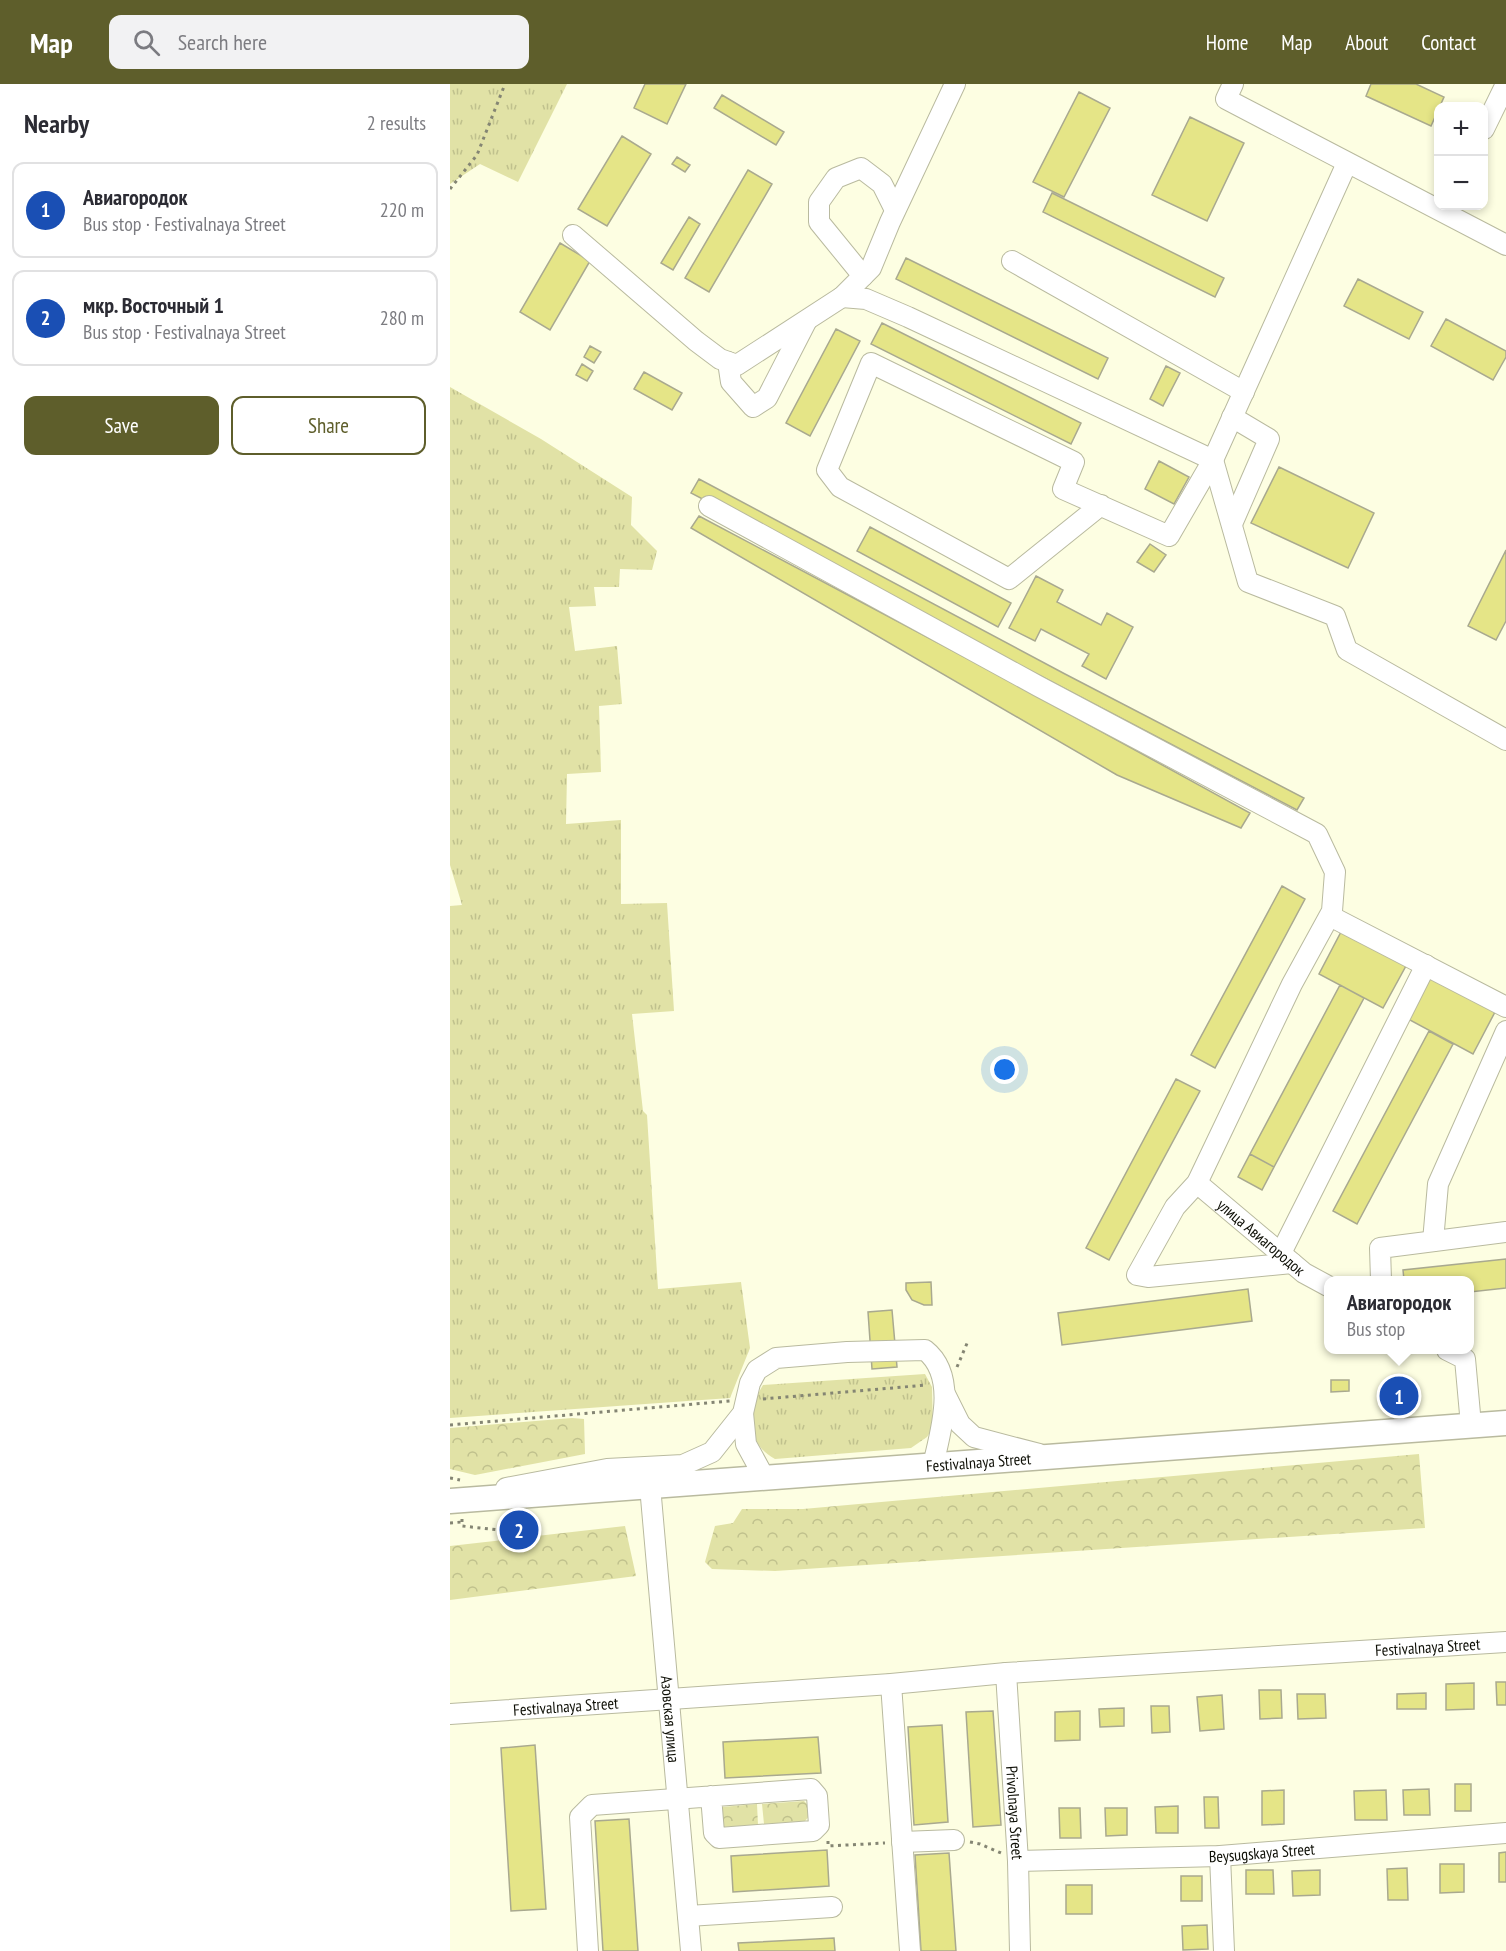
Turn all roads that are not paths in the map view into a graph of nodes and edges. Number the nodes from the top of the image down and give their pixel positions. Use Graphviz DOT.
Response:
graph roads {
  1 [pos="955,84"];
  2 [pos="1233,84"];
  3 [pos="1506,84"];
  4 [pos="1488,121"];
  5 [pos="1347,163"];
  6 [pos="1434,204"];
  7 [pos="895,210"];
  8 [pos="1446,210"];
  9 [pos="573,235"];
  10 [pos="1506,245"];
  11 [pos="1012,261"];
  12 [pos="863,276"];
  13 [pos="842,297"];
  14 [pos="806,320"];
  15 [pos="753,354"];
  16 [pos="728,362"];
  17 [pos="779,373"];
  18 [pos="1244,392"];
  19 [pos="1232,417"];
  20 [pos="1213,459"];
  21 [pos="1101,505"];
  22 [pos="709,506"];
  23 [pos="1232,524"];
  24 [pos="1506,740"];
  25 [pos="1330,916"];
  26 [pos="1426,966"];
  27 [pos="1506,1007"];
  28 [pos="1506,1031"];
  29 [pos="1197,1183"];
  30 [pos="1506,1232"];
  31 [pos="1433,1241"];
  32 [pos="1287,1258"];
  33 [pos="1381,1276"];
  34 [pos="1324,1283"];
  35 [pos="1455,1354"];
  36 [pos="944,1389"];
  37 [pos="744,1407"];
  38 [pos="1506,1423"];
  39 [pos="1471,1425"];
  40 [pos="1047,1456"];
  41 [pos="933,1465"];
  42 [pos="764,1477"];
  43 [pos="650,1486"];
  44 [pos="450,1499"];
  45 [pos="1506,1642"];
  46 [pos="1006,1673"];
  47 [pos="891,1684"];
  48 [pos="669,1700"];
  49 [pos="450,1714"];
  50 [pos="711,1796"];
  51 [pos="677,1799"];
  52 [pos="1506,1833"];
  53 [pos="954,1840"];
  54 [pos="902,1842"];
  55 [pos="1220,1856"];
  56 [pos="1018,1861"];
  57 [pos="832,1907"];
  58 [pos="688,1916"];
  59 [pos="588,1951"];
  60 [pos="691,1951"];
  61 [pos="910,1951"];
  62 [pos="1020,1951"];
  63 [pos="1224,1951"];
  1 -- 7 [label="street"];
  2 -- 5 [label="street"];
  3 -- 4 [label="street"];
  5 -- 6 [label="street"];
  5 -- 18 [label="street"];
  7 -- 12 [label="street"];
  7 -- 12 [label="street"];
  8 -- 10 [label="street"];
  9 -- 16 [label="street"];
  11 -- 18 [label="street"];
  12 -- 13 [label="street"];
  13 -- 14 [label="street"];
  13 -- 20 [label="street"];
  14 -- 15 [label="street"];
  14 -- 17 [label="street"];
  15 -- 16 [label="street"];
  15 -- 17 [label="street"];
  16 -- 17 [label="street"];
  18 -- 19 [label="street"];
  19 -- 20 [label="street"];
  19 -- 23 [label="street"];
  20 -- 21 [label="street"];
  20 -- 23 [label="street"];
  21 -- 21 [label="street"];
  22 -- 25 [label="street"];
  23 -- 24 [label="street"];
  25 -- 26 [label="street"];
  25 -- 29 [label="street"];
  26 -- 27 [label="street"];
  26 -- 32 [label="street"];
  28 -- 31 [label="street"];
  29 -- 32 [label="street, улица Авиагородок"];
  29 -- 32 [label="street"];
  30 -- 31 [label="street"];
  31 -- 33 [label="street"];
  32 -- 34 [label="street, улица Авиагородок"];
  35 -- 39 [label="street"];
  36 -- 37 [label="street"];
  36 -- 40 [label="street"];
  36 -- 41 [label="street"];
  37 -- 42 [label="street"];
  37 -- 44 [label="street"];
  38 -- 39 [label="main road, Festivalnaya Street"];
  39 -- 40 [label="main road, Festivalnaya Street"];
  40 -- 41 [label="main road, Festivalnaya Street"];
  41 -- 42 [label="main road, Festivalnaya Street"];
  42 -- 43 [label="main road, Festivalnaya Street"];
  43 -- 44 [label="main road, Festivalnaya Street"];
  43 -- 48 [label="street, Азовская улица"];
  45 -- 46 [label="street, Festivalnaya Street"];
  46 -- 47 [label="street, Festivalnaya Street"];
  46 -- 56 [label="street, Privolnaya Street"];
  47 -- 48 [label="street, Festivalnaya Street"];
  47 -- 54 [label="street"];
  48 -- 49 [label="street, Festivalnaya Street"];
  48 -- 51 [label="street, Азовская улица"];
  50 -- 50 [label="street"];
  50 -- 51 [label="street"];
  51 -- 58 [label="street, Азовская улица"];
  51 -- 59 [label="street"];
  52 -- 55 [label="street, Beysugskaya Street"];
  53 -- 54 [label="street"];
  54 -- 61 [label="street"];
  55 -- 56 [label="street, Beysugskaya Street"];
  55 -- 63 [label="street"];
  56 -- 62 [label="street, Privolnaya Street"];
  57 -- 58 [label="street"];
  58 -- 60 [label="street, Азовская улица"];
}
